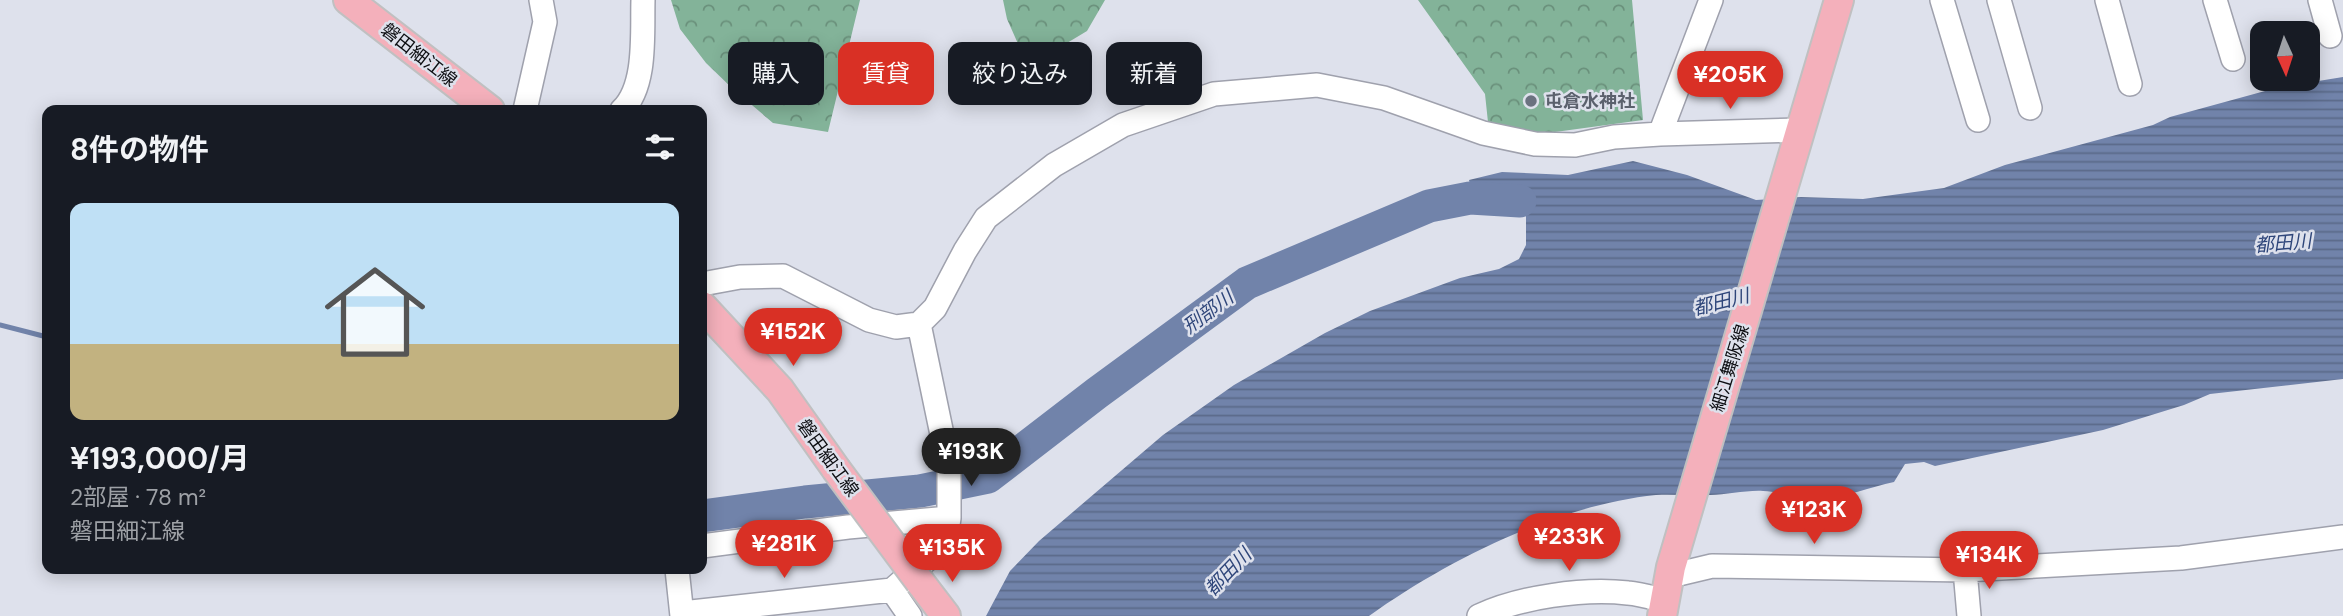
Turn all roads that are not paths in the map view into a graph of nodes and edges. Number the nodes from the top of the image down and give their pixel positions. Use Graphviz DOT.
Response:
graph roads {
  1 [pos="348,0"];
  2 [pos="541,0"];
  3 [pos="643,0"];
  4 [pos="1711,0"];
  5 [pos="1839,0"];
  6 [pos="1942,0"];
  7 [pos="1999,0"];
  8 [pos="2107,0"];
  9 [pos="2216,0"];
  10 [pos="2320,0"];
  11 [pos="2330,36"];
  12 [pos="2233,59"];
  13 [pos="2130,84"];
  14 [pos="484,105"];
  15 [pos="527,105"];
  16 [pos="628,105"];
  17 [pos="2030,108"];
  18 [pos="1978,120"];
  19 [pos="1660,134"];
  20 [pos="1798,140"];
  21 [pos="707,283"];
  22 [pos="707,311"];
  23 [pos="919,324"];
  24 [pos="949,513"];
  25 [pos="2343,537"];
  26 [pos="707,545"];
  27 [pos="1965,570"];
  28 [pos="678,574"];
  29 [pos="892,590"];
  30 [pos="1667,590"];
  31 [pos="682,615"];
  32 [pos="910,616"];
  33 [pos="946,616"];
  34 [pos="1479,616"];
  35 [pos="1969,616"];
  1 -- 14 [label="main road, 磐田細江線"];
  2 -- 15 [label="street"];
  3 -- 16 [label="street"];
  4 -- 19 [label="street"];
  5 -- 20 [label="main road, 細江舞阪線"];
  6 -- 18 [label="street"];
  7 -- 17 [label="street"];
  8 -- 13 [label="street"];
  9 -- 12 [label="street"];
  10 -- 11 [label="street"];
  19 -- 20 [label="street"];
  19 -- 23 [label="street"];
  20 -- 30 [label="main road, 細江舞阪線"];
  21 -- 23 [label="street"];
  22 -- 33 [label="main road, 磐田細江線, bridge"];
  23 -- 24 [label="street"];
  24 -- 26 [label="street"];
  24 -- 29 [label="street"];
  25 -- 27 [label="street"];
  27 -- 30 [label="street"];
  27 -- 35 [label="street"];
  28 -- 31 [label="street"];
  29 -- 31 [label="street"];
  29 -- 32 [label="street"];
  30 -- 34 [label="street"];
}
